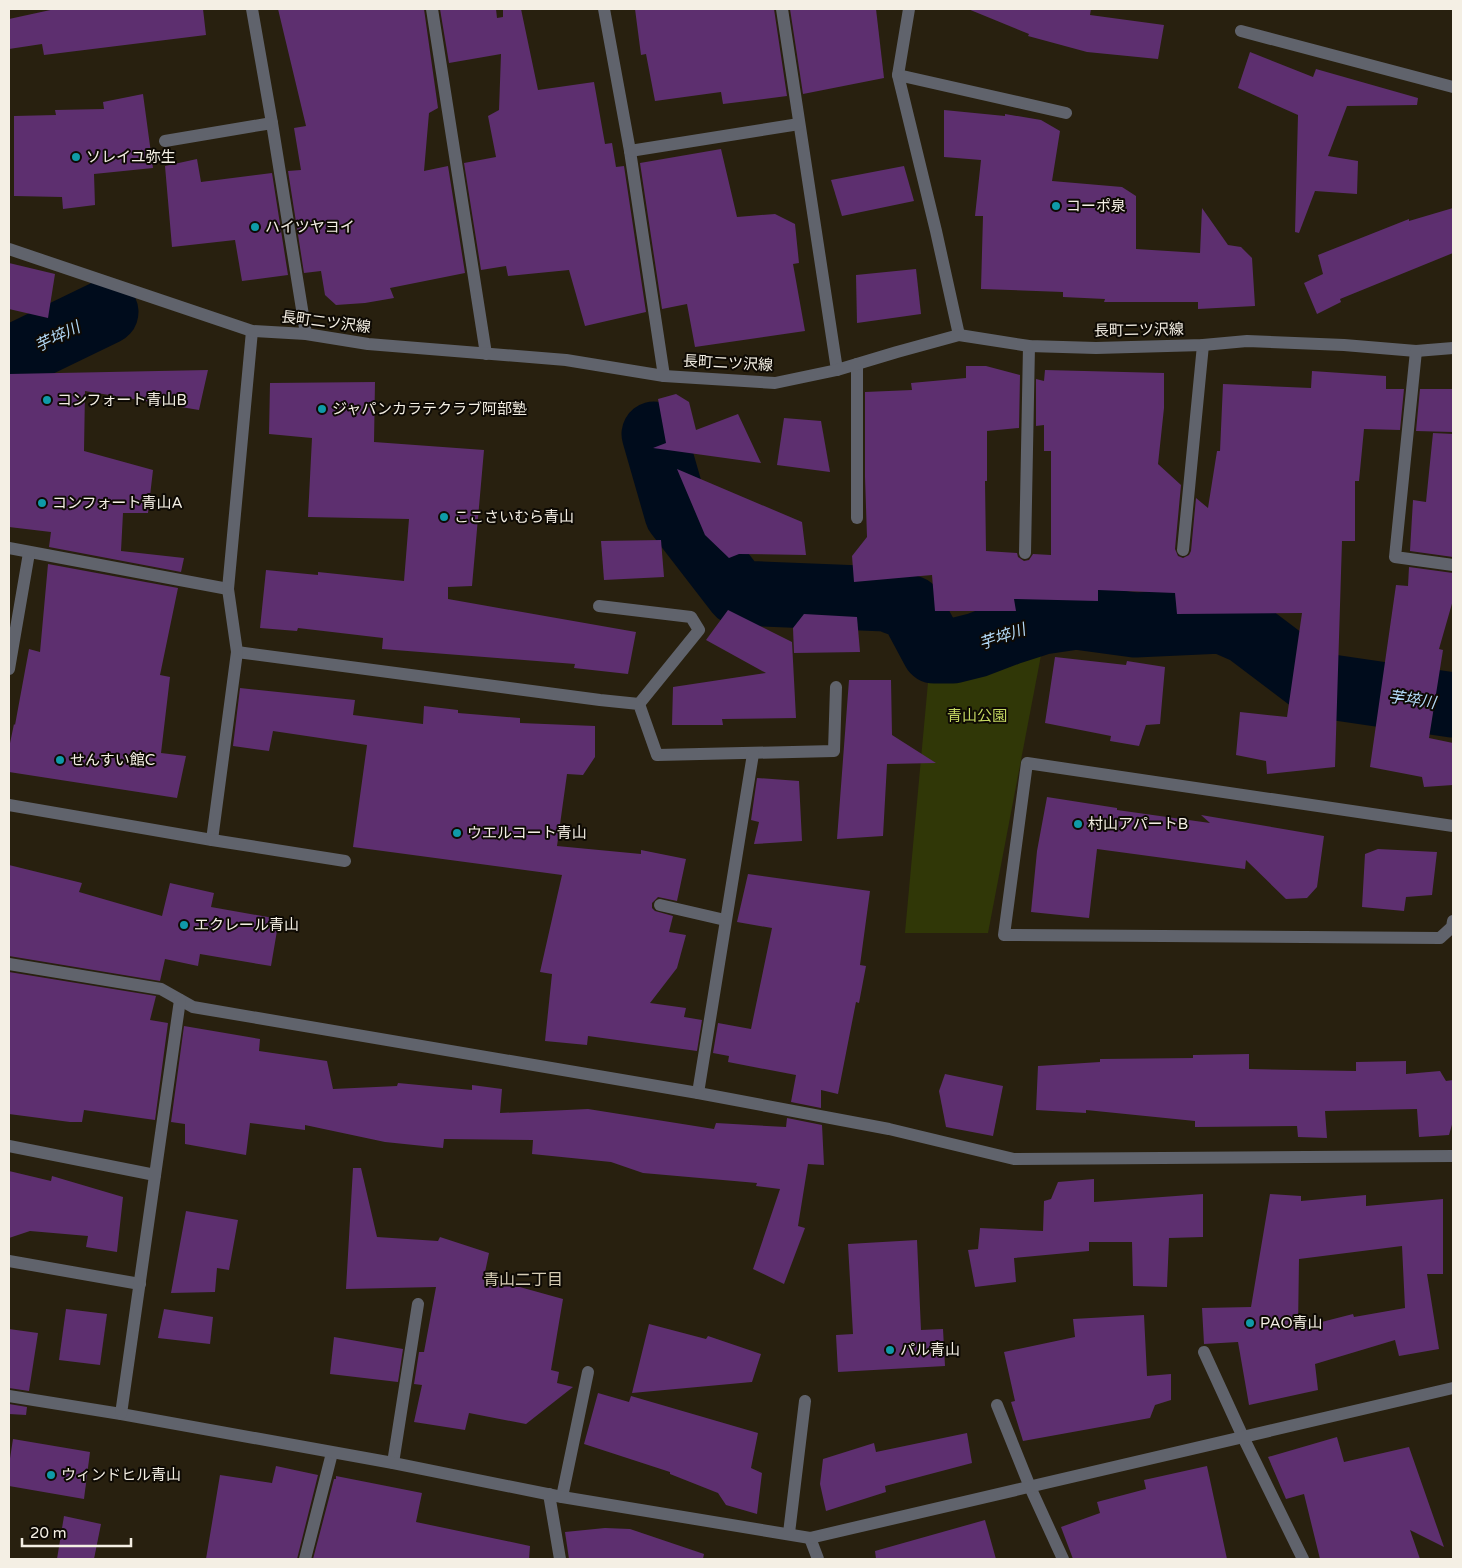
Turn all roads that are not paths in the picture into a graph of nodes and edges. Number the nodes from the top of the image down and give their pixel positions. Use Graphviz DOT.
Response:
graph roads {
  1 [pos="252,9"];
  2 [pos="432,9"];
  3 [pos="604,9"];
  4 [pos="782,9"];
  5 [pos="910,9"];
  6 [pos="1241,31"];
  7 [pos="898,75"];
  8 [pos="1453,87"];
  9 [pos="1066,113"];
  10 [pos="272,124"];
  11 [pos="799,124"];
  12 [pos="165,141"];
  13 [pos="630,151"];
  14 [pos="9,249"];
  15 [pos="252,331"];
  16 [pos="306,334"];
  17 [pos="959,335"];
  18 [pos="1203,345"];
  19 [pos="1029,346"];
  20 [pos="1453,348"];
  21 [pos="1416,351"];
  22 [pos="486,354"];
  23 [pos="857,364"];
  24 [pos="837,370"];
  25 [pos="664,376"];
  26 [pos="857,518"];
  27 [pos="9,548"];
  28 [pos="1183,550"];
  29 [pos="1025,552"];
  30 [pos="29,553"];
  31 [pos="1453,565"];
  32 [pos="228,589"];
  33 [pos="599,606"];
  34 [pos="238,652"];
  35 [pos="9,669"];
  36 [pos="836,687"];
  37 [pos="639,704"];
  38 [pos="753,754"];
  39 [pos="9,805"];
  40 [pos="1453,826"];
  41 [pos="212,840"];
  42 [pos="345,861"];
  43 [pos="660,905"];
  44 [pos="725,920"];
  45 [pos="1453,920"];
  46 [pos="9,964"];
  47 [pos="180,1000"];
  48 [pos="698,1093"];
  49 [pos="9,1146"];
  50 [pos="1453,1156"];
  51 [pos="155,1175"];
  52 [pos="9,1261"];
  53 [pos="140,1284"];
  54 [pos="418,1304"];
  55 [pos="1204,1352"];
  56 [pos="588,1372"];
  57 [pos="1453,1388"];
  58 [pos="9,1396"];
  59 [pos="805,1401"];
  60 [pos="997,1405"];
  61 [pos="121,1414"];
  62 [pos="1243,1437"];
  63 [pos="332,1453"];
  64 [pos="393,1464"];
  65 [pos="1030,1487"];
  66 [pos="555,1495"];
  67 [pos="789,1533"];
  68 [pos="810,1538"];
  69 [pos="304,1559"];
  70 [pos="560,1559"];
  71 [pos="818,1559"];
  72 [pos="1062,1559"];
  73 [pos="1303,1559"];
  1 -- 10 [label="street"];
  2 -- 22 [label="street"];
  3 -- 13 [label="street"];
  4 -- 11 [label="street"];
  5 -- 7 [label="street"];
  6 -- 8 [label="street"];
  7 -- 9 [label="street"];
  7 -- 17 [label="street"];
  10 -- 12 [label="street"];
  10 -- 16 [label="street"];
  11 -- 13 [label="street"];
  11 -- 24 [label="street"];
  13 -- 25 [label="street"];
  14 -- 15 [label="street, 長町二ツ沢線"];
  15 -- 16 [label="street, 長町二ツ沢線"];
  15 -- 32 [label="street"];
  16 -- 22 [label="street, 長町二ツ沢線"];
  17 -- 19 [label="street, 長町二ツ沢線"];
  17 -- 23 [label="street, 長町二ツ沢線"];
  18 -- 19 [label="street, 長町二ツ沢線"];
  18 -- 21 [label="street, 長町二ツ沢線"];
  18 -- 28 [label="street"];
  19 -- 29 [label="street"];
  20 -- 21 [label="street, 長町二ツ沢線"];
  21 -- 31 [label="street"];
  22 -- 25 [label="street, 長町二ツ沢線"];
  23 -- 24 [label="street, 長町二ツ沢線"];
  23 -- 26 [label="street"];
  24 -- 25 [label="street, 長町二ツ沢線"];
  27 -- 30 [label="street"];
  30 -- 32 [label="street"];
  30 -- 35 [label="street"];
  32 -- 34 [label="street"];
  33 -- 37 [label="street"];
  34 -- 37 [label="street"];
  34 -- 41 [label="street"];
  36 -- 38 [label="street"];
  37 -- 38 [label="street"];
  38 -- 44 [label="street"];
  39 -- 41 [label="street"];
  40 -- 45 [label="street"];
  41 -- 42 [label="street"];
  43 -- 44 [label="street"];
  44 -- 48 [label="street"];
  46 -- 47 [label="street"];
  47 -- 48 [label="street"];
  47 -- 51 [label="street"];
  48 -- 50 [label="street"];
  49 -- 51 [label="street"];
  51 -- 53 [label="street"];
  52 -- 53 [label="street"];
  53 -- 61 [label="street"];
  54 -- 64 [label="street"];
  55 -- 62 [label="street"];
  56 -- 66 [label="street"];
  57 -- 62 [label="street"];
  58 -- 61 [label="street"];
  59 -- 67 [label="street"];
  60 -- 65 [label="street"];
  61 -- 63 [label="street"];
  62 -- 65 [label="street"];
  62 -- 73 [label="street"];
  63 -- 64 [label="street"];
  63 -- 69 [label="street"];
  64 -- 66 [label="street"];
  65 -- 68 [label="street"];
  65 -- 72 [label="street"];
  66 -- 67 [label="street"];
  66 -- 70 [label="street"];
  67 -- 68 [label="street"];
  68 -- 71 [label="street"];
}
